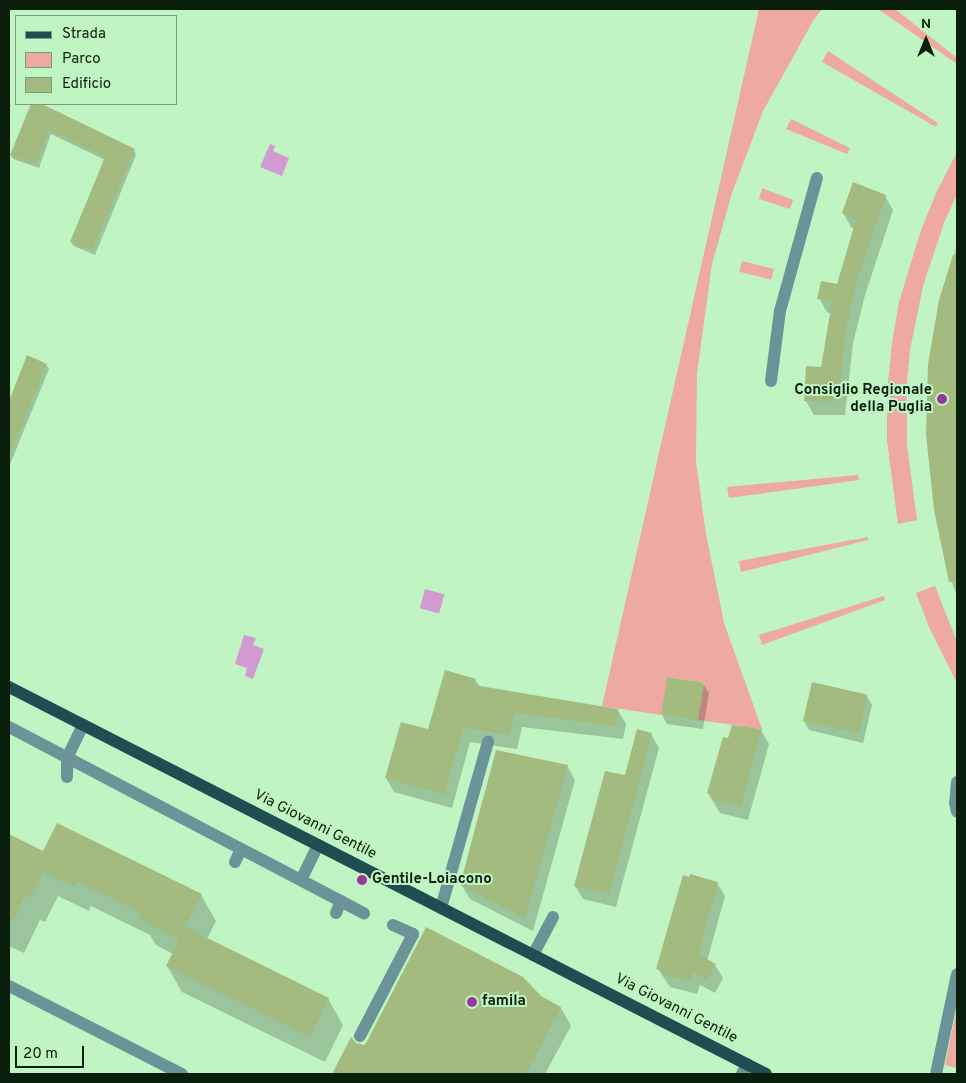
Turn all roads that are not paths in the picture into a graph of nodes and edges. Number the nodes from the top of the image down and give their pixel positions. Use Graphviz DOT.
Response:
graph roads {
  1 [pos="817,178"];
  2 [pos="771,381"];
  3 [pos="9,687"];
  4 [pos="83,725"];
  5 [pos="9,727"];
  6 [pos="488,742"];
  7 [pos="67,758"];
  8 [pos="66,777"];
  9 [pos="957,782"];
  10 [pos="957,812"];
  11 [pos="318,845"];
  12 [pos="241,849"];
  13 [pos="235,862"];
  14 [pos="301,880"];
  15 [pos="440,908"];
  16 [pos="364,913"];
  17 [pos="553,917"];
  18 [pos="392,925"];
  19 [pos="533,955"];
  20 [pos="957,974"];
  21 [pos="9,986"];
  22 [pos="360,1036"];
  23 [pos="744,1069"];
  24 [pos="182,1074"];
  25 [pos="766,1074"];
  26 [pos="936,1074"];
  1 -- 2 [label="street"];
  3 -- 4 [label="main road, Via Giovanni Gentile"];
  4 -- 7 [label="street"];
  4 -- 11 [label="main road, Via Giovanni Gentile"];
  5 -- 7 [label="street"];
  6 -- 15 [label="street"];
  7 -- 8 [label="street"];
  7 -- 12 [label="street"];
  9 -- 10 [label="street"];
  11 -- 14 [label="street"];
  11 -- 15 [label="main road, Via Giovanni Gentile"];
  12 -- 13 [label="street"];
  12 -- 14 [label="street"];
  14 -- 16 [label="street"];
  15 -- 19 [label="main road, Via Giovanni Gentile"];
  17 -- 19 [label="street"];
  18 -- 22 [label="street"];
  19 -- 23 [label="main road, Via Giovanni Gentile"];
  20 -- 26 [label="street"];
  21 -- 24 [label="street"];
  23 -- 25 [label="main road, Via Giovanni Gentile"];
}
